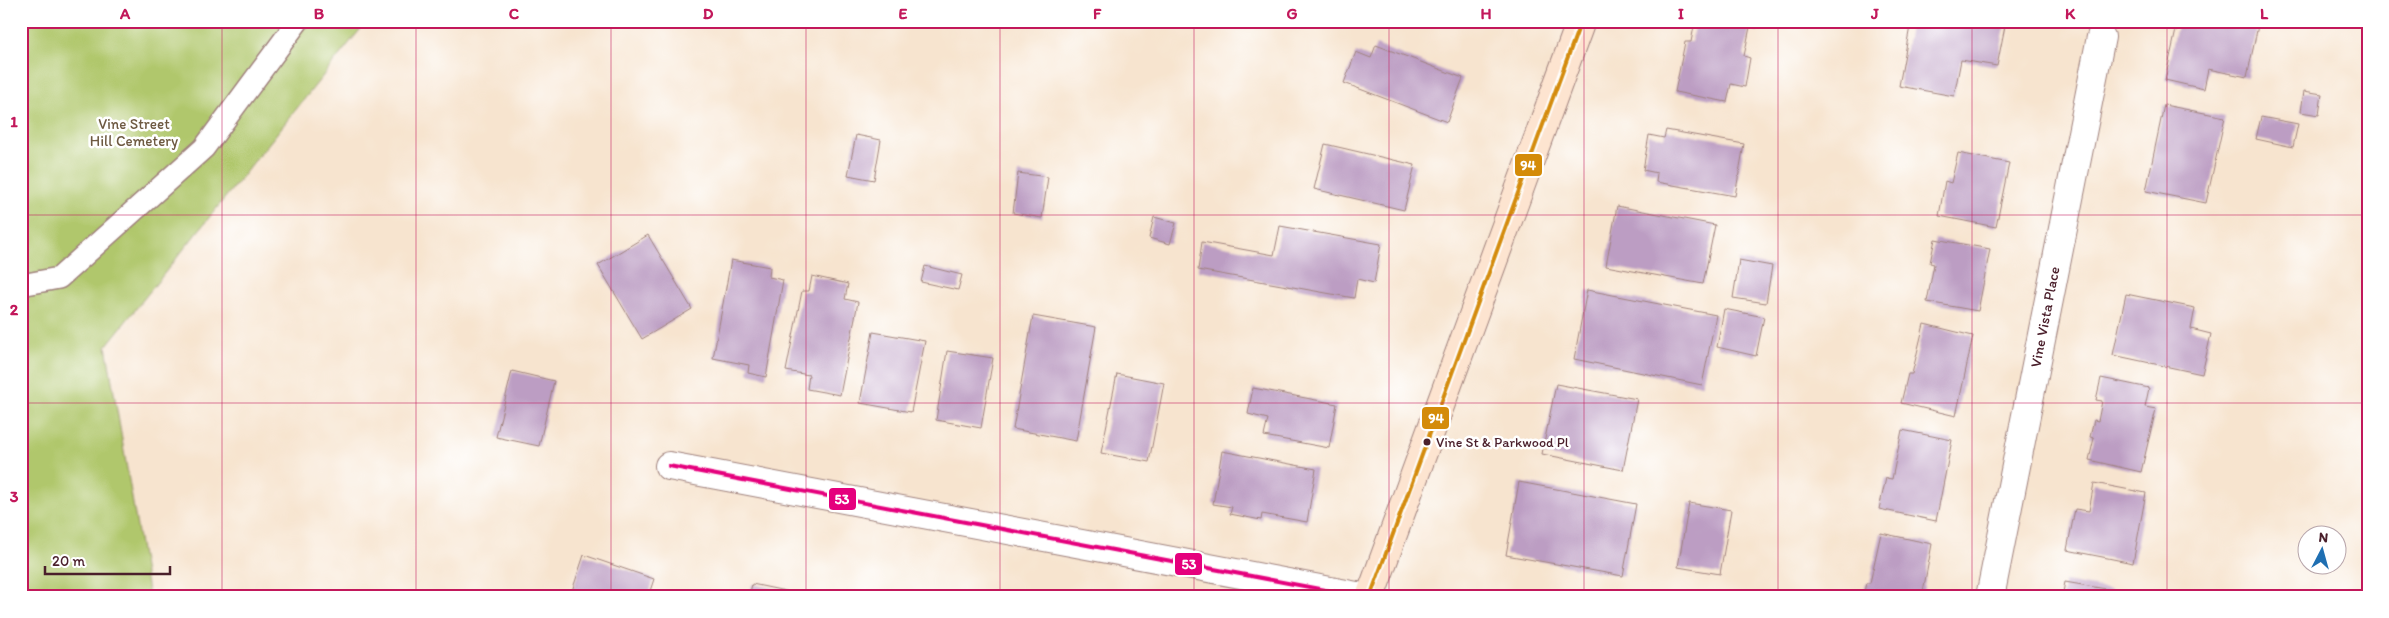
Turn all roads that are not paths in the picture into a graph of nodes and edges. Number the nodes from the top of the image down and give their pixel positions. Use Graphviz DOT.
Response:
graph roads {
  1 [pos="298,21"];
  2 [pos="1582,21"];
  3 [pos="2101,37"];
  4 [pos="21,285"];
  5 [pos="669,466"];
  6 [pos="1362,597"];
  7 [pos="1370,597"];
  8 [pos="1990,597"];
  1 -- 4 [label="lane"];
  2 -- 7 [label="main road"];
  3 -- 8 [label="street, Vine Vista Place"];
  5 -- 6 [label="street"];
}
